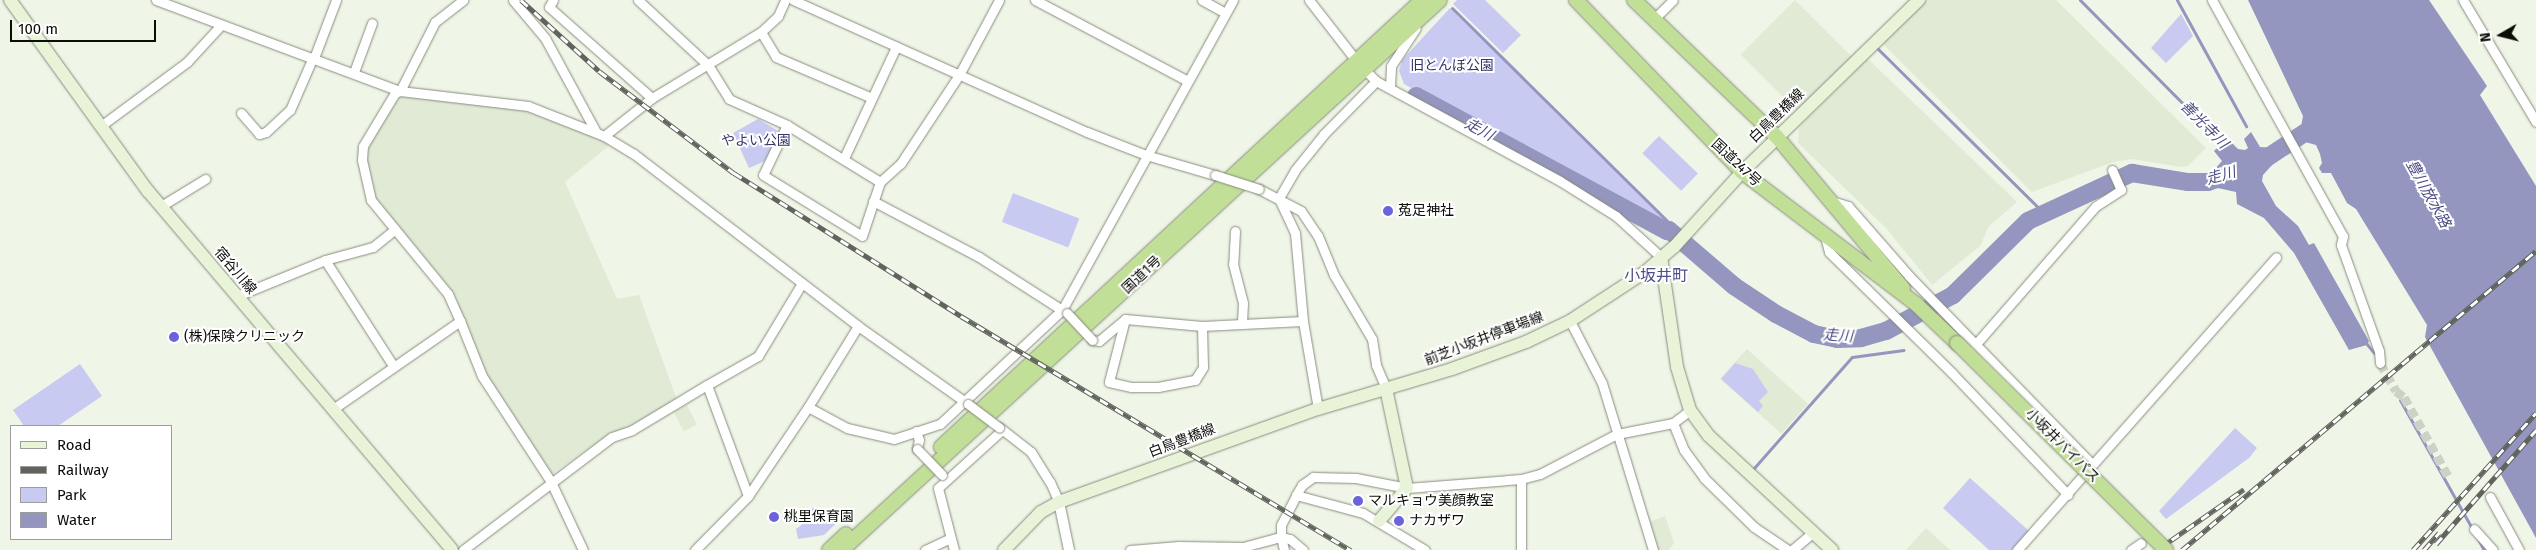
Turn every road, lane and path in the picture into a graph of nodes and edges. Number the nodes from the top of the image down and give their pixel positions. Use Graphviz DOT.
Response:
graph roads {
  1 [pos="10,0"];
  2 [pos="156,0"];
  3 [pos="336,0"];
  4 [pos="463,0"];
  5 [pos="513,0"];
  6 [pos="553,0"];
  7 [pos="638,0"];
  8 [pos="785,0"];
  9 [pos="793,0"];
  10 [pos="999,0"];
  11 [pos="1036,0"];
  12 [pos="1202,0"];
  13 [pos="1233,0"];
  14 [pos="1309,0"];
  15 [pos="1422,0"];
  16 [pos="1440,0"];
  17 [pos="1576,0"];
  18 [pos="1634,0"];
  19 [pos="1673,0"];
  20 [pos="1919,0"];
  21 [pos="2212,0"];
  22 [pos="2463,0"];
  23 [pos="1225,13"];
  24 [pos="1424,15"];
  25 [pos="1655,18"];
  26 [pos="372,23"];
  27 [pos="221,25"];
  28 [pos="761,32"];
  29 [pos="896,47"];
  30 [pos="314,58"];
  31 [pos="708,65"];
  32 [pos="1361,67"];
  33 [pos="354,72"];
  34 [pos="959,75"];
  35 [pos="1188,81"];
  36 [pos="1376,81"];
  37 [pos="1390,87"];
  38 [pos="400,90"];
  39 [pos="652,98"];
  40 [pos="872,98"];
  41 [pos="240,113"];
  42 [pos="2536,122"];
  43 [pos="102,125"];
  44 [pos="787,125"];
  45 [pos="600,134"];
  46 [pos="1777,137"];
  47 [pos="1146,155"];
  48 [pos="844,158"];
  49 [pos="2112,170"];
  50 [pos="1742,172"];
  51 [pos="205,179"];
  52 [pos="880,182"];
  53 [pos="1280,198"];
  54 [pos="873,201"];
  55 [pos="1832,201"];
  56 [pos="161,206"];
  57 [pos="395,229"];
  58 [pos="1235,231"];
  59 [pos="1825,236"];
  60 [pos="1662,257"];
  61 [pos="2276,257"];
  62 [pos="325,260"];
  63 [pos="802,282"];
  64 [pos="237,296"];
  65 [pos="1916,304"];
  66 [pos="1065,312"];
  67 [pos="1125,318"];
  68 [pos="460,321"];
  69 [pos="1303,321"];
  70 [pos="1570,321"];
  71 [pos="1242,322"];
  72 [pos="858,326"];
  73 [pos="1202,326"];
  74 [pos="1957,343"];
  75 [pos="1975,345"];
  76 [pos="2380,363"];
  77 [pos="394,367"];
  78 [pos="707,386"];
  79 [pos="1386,388"];
  80 [pos="966,403"];
  81 [pos="808,407"];
  82 [pos="333,409"];
  83 [pos="1318,409"];
  84 [pos="1690,410"];
  85 [pos="1674,423"];
  86 [pos="1000,428"];
  87 [pos="916,431"];
  88 [pos="1617,434"];
  89 [pos="2092,464"];
  90 [pos="944,477"];
  91 [pos="1521,479"];
  92 [pos="551,482"];
  93 [pos="1406,488"];
  94 [pos="1296,495"];
  95 [pos="2068,495"];
  96 [pos="748,496"];
  97 [pos="2490,497"];
  98 [pos="1058,502"];
  99 [pos="1379,521"];
  100 [pos="2474,529"];
  101 [pos="1812,533"];
  102 [pos="1281,537"];
  103 [pos="949,539"];
  104 [pos="2142,543"];
  105 [pos="452,550"];
  106 [pos="463,550"];
  107 [pos="583,550"];
  108 [pos="695,550"];
  109 [pos="829,550"];
  110 [pos="842,550"];
  111 [pos="925,550"];
  112 [pos="954,550"];
  113 [pos="1004,550"];
  114 [pos="1069,550"];
  115 [pos="1130,550"];
  116 [pos="1284,550"];
  117 [pos="1303,550"];
  118 [pos="1425,550"];
  119 [pos="1521,550"];
  120 [pos="1653,550"];
  121 [pos="1788,550"];
  122 [pos="1792,550"];
  123 [pos="1832,550"];
  124 [pos="2017,550"];
  125 [pos="2131,550"];
  126 [pos="2166,550"];
  127 [pos="2493,550"];
  128 [pos="2520,550"];
  1 -- 43 [label="main road, 宿谷川線"];
  2 -- 27 [label="street"];
  3 -- 30 [label="street"];
  4 -- 38 [label="street"];
  5 -- 45 [label="street"];
  6 -- 39 [label="street"];
  7 -- 31 [label="street"];
  8 -- 28 [label="street"];
  9 -- 29 [label="street"];
  10 -- 34 [label="street"];
  11 -- 35 [label="street"];
  12 -- 23 [label="street"];
  13 -- 23 [label="street"];
  14 -- 32 [label="street"];
  15 -- 32 [label="highway, 国道1号"];
  16 -- 24 [label="highway, 国道1号"];
  17 -- 50 [label="highway, 国道247号"];
  18 -- 25 [label="highway, 国道247号"];
  19 -- 25 [label="street"];
  20 -- 46 [label="main road, 白鳥豊橋線"];
  21 -- 76 [label="street"];
  22 -- 42 [label="street"];
  23 -- 35 [label="street"];
  24 -- 32 [label="highway, 国道1号"];
  24 -- 37 [label="street"];
  25 -- 46 [label="highway, 国道247号"];
  26 -- 33 [label="street"];
  27 -- 30 [label="street"];
  27 -- 43 [label="street"];
  28 -- 31 [label="street"];
  28 -- 40 [label="street"];
  29 -- 34 [label="street"];
  29 -- 40 [label="street"];
  30 -- 33 [label="street"];
  30 -- 41 [label="street"];
  31 -- 39 [label="street"];
  31 -- 44 [label="street"];
  32 -- 36 [label="street"];
  32 -- 109 [label="highway, 国道1号"];
  32 -- 110 [label="highway, 国道1号"];
  33 -- 38 [label="street"];
  34 -- 47 [label="street"];
  34 -- 52 [label="street"];
  35 -- 47 [label="street"];
  36 -- 37 [label="street"];
  36 -- 53 [label="street"];
  37 -- 60 [label="street"];
  38 -- 45 [label="street"];
  38 -- 57 [label="street"];
  39 -- 45 [label="street"];
  40 -- 48 [label="street"];
  43 -- 56 [label="main road, 宿谷川線"];
  44 -- 48 [label="street"];
  44 -- 54 [label="street"];
  45 -- 63 [label="street"];
  46 -- 50 [label="main road, 白鳥豊橋線"];
  46 -- 55 [label="highway, 国道247号"];
  47 -- 53 [label="street, bridge"];
  47 -- 66 [label="street"];
  48 -- 52 [label="street"];
  49 -- 75 [label="street"];
  50 -- 59 [label="highway, 国道247号"];
  50 -- 60 [label="main road, 白鳥豊橋線"];
  51 -- 56 [label="street"];
  52 -- 54 [label="street"];
  53 -- 69 [label="street"];
  53 -- 79 [label="street"];
  54 -- 66 [label="street"];
  55 -- 65 [label="highway, 国道247号"];
  55 -- 75 [label="street"];
  56 -- 64 [label="main road, 宿谷川線"];
  57 -- 62 [label="street"];
  57 -- 68 [label="street"];
  58 -- 71 [label="street"];
  59 -- 65 [label="highway, 国道247号"];
  59 -- 95 [label="street"];
  60 -- 70 [label="main road, 前芝小坂井停車場線"];
  60 -- 84 [label="main road"];
  61 -- 89 [label="street"];
  62 -- 64 [label="street"];
  62 -- 77 [label="street"];
  63 -- 72 [label="street"];
  63 -- 78 [label="street"];
  64 -- 82 [label="main road, 宿谷川線"];
  65 -- 74 [label="highway, 国道247号"];
  66 -- 67 [label="street, bridge"];
  66 -- 80 [label="street"];
  67 -- 73 [label="street"];
  67 -- 73 [label="street"];
  68 -- 77 [label="street"];
  68 -- 92 [label="street"];
  69 -- 71 [label="street"];
  69 -- 83 [label="street"];
  70 -- 79 [label="main road, 前芝小坂井停車場線"];
  70 -- 88 [label="street"];
  71 -- 73 [label="street"];
  72 -- 80 [label="street"];
  72 -- 81 [label="street"];
  74 -- 126 [label="highway, 小坂井バイパス, bridge"];
  75 -- 89 [label="street"];
  77 -- 82 [label="street"];
  78 -- 92 [label="street"];
  78 -- 96 [label="street"];
  79 -- 83 [label="main road, 白鳥豊橋線"];
  79 -- 93 [label="main road"];
  80 -- 86 [label="street, bridge"];
  80 -- 87 [label="street"];
  81 -- 87 [label="street"];
  81 -- 96 [label="street"];
  82 -- 105 [label="main road, 宿谷川線"];
  83 -- 98 [label="main road, 白鳥豊橋線"];
  84 -- 85 [label="street"];
  84 -- 101 [label="main road"];
  85 -- 88 [label="street"];
  85 -- 121 [label="street"];
  86 -- 90 [label="street"];
  86 -- 98 [label="street"];
  87 -- 90 [label="street, bridge"];
  88 -- 91 [label="street"];
  88 -- 120 [label="street"];
  89 -- 95 [label="street"];
  90 -- 103 [label="street"];
  91 -- 93 [label="street"];
  91 -- 119 [label="street"];
  92 -- 106 [label="street"];
  92 -- 107 [label="street"];
  93 -- 94 [label="street"];
  93 -- 99 [label="main road"];
  94 -- 99 [label="street"];
  94 -- 102 [label="street"];
  95 -- 124 [label="street"];
  96 -- 108 [label="street"];
  97 -- 128 [label="street"];
  98 -- 113 [label="main road, 白鳥豊橋線"];
  98 -- 114 [label="street"];
  99 -- 118 [label="street"];
  100 -- 127 [label="street"];
  101 -- 122 [label="street"];
  101 -- 123 [label="main road"];
  102 -- 115 [label="street"];
  102 -- 116 [label="street"];
  102 -- 117 [label="street"];
  103 -- 111 [label="street"];
  103 -- 112 [label="street"];
  104 -- 125 [label="street"];
}
